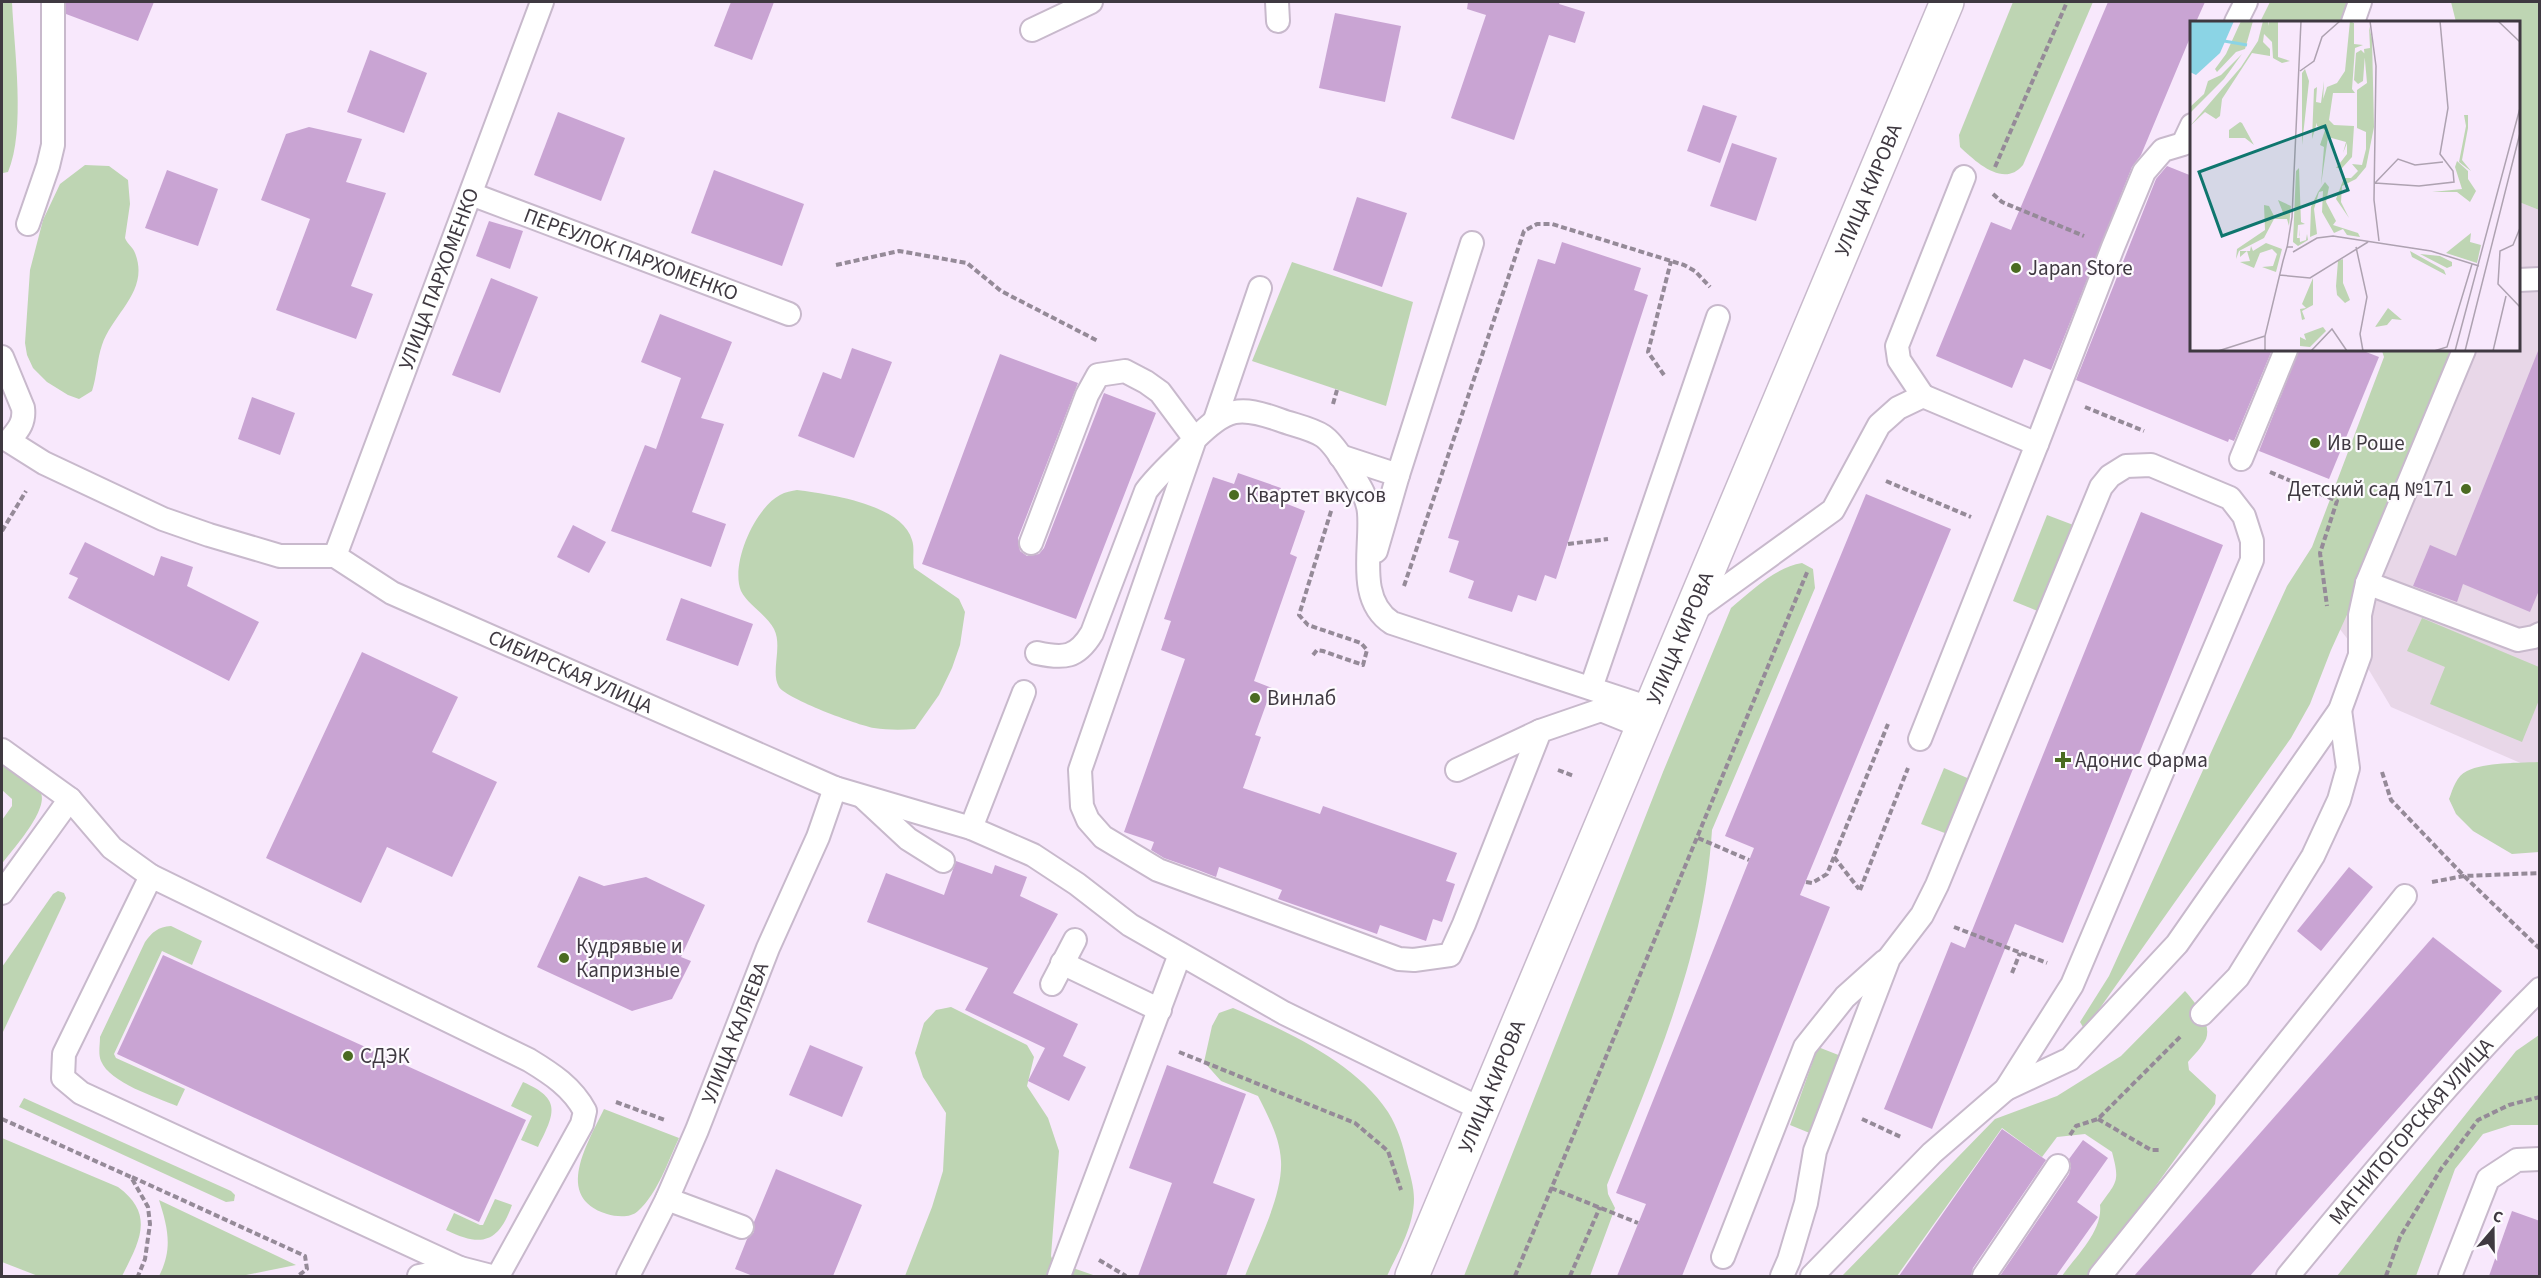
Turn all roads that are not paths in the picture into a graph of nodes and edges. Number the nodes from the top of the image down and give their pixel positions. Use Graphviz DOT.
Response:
graph roads {
  1 [pos="53,2"];
  2 [pos="542,2"];
  3 [pos="1091,2"];
  4 [pos="1947,2"];
  5 [pos="2246,2"];
  6 [pos="2360,2"];
  7 [pos="2236,21"];
  8 [pos="2353,21"];
  9 [pos="1032,30"];
  10 [pos="2190,129"];
  11 [pos="1964,177"];
  12 [pos="471,194"];
  13 [pos="28,224"];
  14 [pos="1472,243"];
  15 [pos="2540,279"];
  16 [pos="2520,280"];
  17 [pos="1260,288"];
  18 [pos="789,314"];
  19 [pos="1718,317"];
  20 [pos="2286,351"];
  21 [pos="2464,351"];
  22 [pos="2,357"];
  23 [pos="1923,396"];
  24 [pos="1215,420"];
  25 [pos="1195,439"];
  26 [pos="4,440"];
  27 [pos="2037,444"];
  28 [pos="1340,456"];
  29 [pos="2241,459"];
  30 [pos="1398,474"];
  31 [pos="1031,543"];
  32 [pos="335,556"];
  33 [pos="1368,578"];
  34 [pos="2367,583"];
  35 [pos="1688,615"];
  36 [pos="2540,634"];
  37 [pos="1038,653"];
  38 [pos="1591,688"];
  39 [pos="1023,692"];
  40 [pos="2340,710"];
  41 [pos="1646,717"];
  42 [pos="1540,731"];
  43 [pos="1920,739"];
  44 [pos="2,750"];
  45 [pos="1457,770"];
  46 [pos="835,788"];
  47 [pos="861,796"];
  48 [pos="70,799"];
  49 [pos="971,828"];
  50 [pos="943,861"];
  51 [pos="151,876"];
  52 [pos="2,893"];
  53 [pos="2405,896"];
  54 [pos="1075,940"];
  55 [pos="1180,954"];
  56 [pos="1889,958"];
  57 [pos="1062,963"];
  58 [pos="1052,984"];
  59 [pos="2540,989"];
  60 [pos="1160,1010"];
  61 [pos="2202,1014"];
  62 [pos="2006,1089"];
  63 [pos="1481,1109"];
  64 [pos="2540,1159"];
  65 [pos="2058,1166"];
  66 [pos="667,1199"];
  67 [pos="742,1227"];
  68 [pos="1723,1257"];
  69 [pos="460,1268"];
  70 [pos="419,1276"];
  71 [pos="491,1276"];
  72 [pos="498,1276"];
  73 [pos="628,1276"];
  74 [pos="1059,1276"];
  75 [pos="1412,1276"];
  76 [pos="1782,1276"];
  77 [pos="1812,1276"];
  78 [pos="1984,1276"];
  79 [pos="2100,1276"];
  80 [pos="2288,1276"];
  81 [pos="2450,1276"];
  1 -- 13 [label="lane"];
  2 -- 12 [label="lane, УЛИЦА ПАРХОМЕНКО"];
  3 -- 9 [label="lane"];
  4 -- 35 [label="street, УЛИЦА КИРОВА"];
  5 -- 7 [label="lane"];
  6 -- 8 [label="lane"];
  10 -- 27 [label="lane"];
  11 -- 23 [label="lane"];
  12 -- 18 [label="lane, ПЕРЕУЛОК ПАРХОМЕНКО"];
  12 -- 32 [label="lane, УЛИЦА ПАРХОМЕНКО"];
  14 -- 30 [label="lane"];
  15 -- 16 [label="lane"];
  17 -- 24 [label="lane"];
  19 -- 38 [label="lane"];
  20 -- 29 [label="lane"];
  21 -- 34 [label="lane"];
  22 -- 26 [label="lane"];
  23 -- 27 [label="lane"];
  23 -- 35 [label="lane"];
  24 -- 25 [label="lane"];
  24 -- 28 [label="lane"];
  25 -- 31 [label="lane"];
  25 -- 37 [label="lane"];
  25 -- 42 [label="lane"];
  26 -- 32 [label="lane"];
  27 -- 43 [label="lane"];
  28 -- 30 [label="lane"];
  28 -- 33 [label="lane"];
  30 -- 33 [label="lane"];
  32 -- 46 [label="lane, СИБИРСКАЯ УЛИЦА"];
  33 -- 38 [label="lane"];
  34 -- 36 [label="lane"];
  34 -- 40 [label="lane"];
  35 -- 41 [label="street, УЛИЦА КИРОВА"];
  38 -- 41 [label="lane"];
  39 -- 49 [label="lane"];
  40 -- 61 [label="lane"];
  40 -- 62 [label="lane"];
  41 -- 42 [label="lane"];
  41 -- 63 [label="street, УЛИЦА КИРОВА"];
  42 -- 45 [label="lane"];
  44 -- 48 [label="lane"];
  46 -- 47 [label="lane, СИБИРСКАЯ УЛИЦА"];
  46 -- 66 [label="lane, УЛИЦА КАЛЯЕВА"];
  47 -- 49 [label="lane, СИБИРСКАЯ УЛИЦА"];
  47 -- 50 [label="lane"];
  48 -- 51 [label="lane"];
  48 -- 52 [label="lane"];
  49 -- 55 [label="lane, СИБИРСКАЯ УЛИЦА"];
  51 -- 69 [label="lane"];
  51 -- 72 [label="lane"];
  53 -- 79 [label="lane"];
  54 -- 57 [label="lane"];
  55 -- 60 [label="lane"];
  55 -- 63 [label="lane, СИБИРСКАЯ УЛИЦА"];
  56 -- 62 [label="lane"];
  56 -- 68 [label="lane"];
  56 -- 76 [label="lane"];
  57 -- 58 [label="lane"];
  57 -- 60 [label="lane"];
  59 -- 80 [label="lane, МАГНИТОГОРСКАЯ УЛИЦА"];
  60 -- 74 [label="lane"];
  62 -- 77 [label="lane"];
  63 -- 75 [label="street, УЛИЦА КИРОВА"];
  64 -- 81 [label="lane"];
  65 -- 78 [label="lane"];
  66 -- 67 [label="lane"];
  66 -- 73 [label="lane, УЛИЦА КАЛЯЕВА"];
  69 -- 70 [label="lane"];
  69 -- 71 [label="lane"];
}
